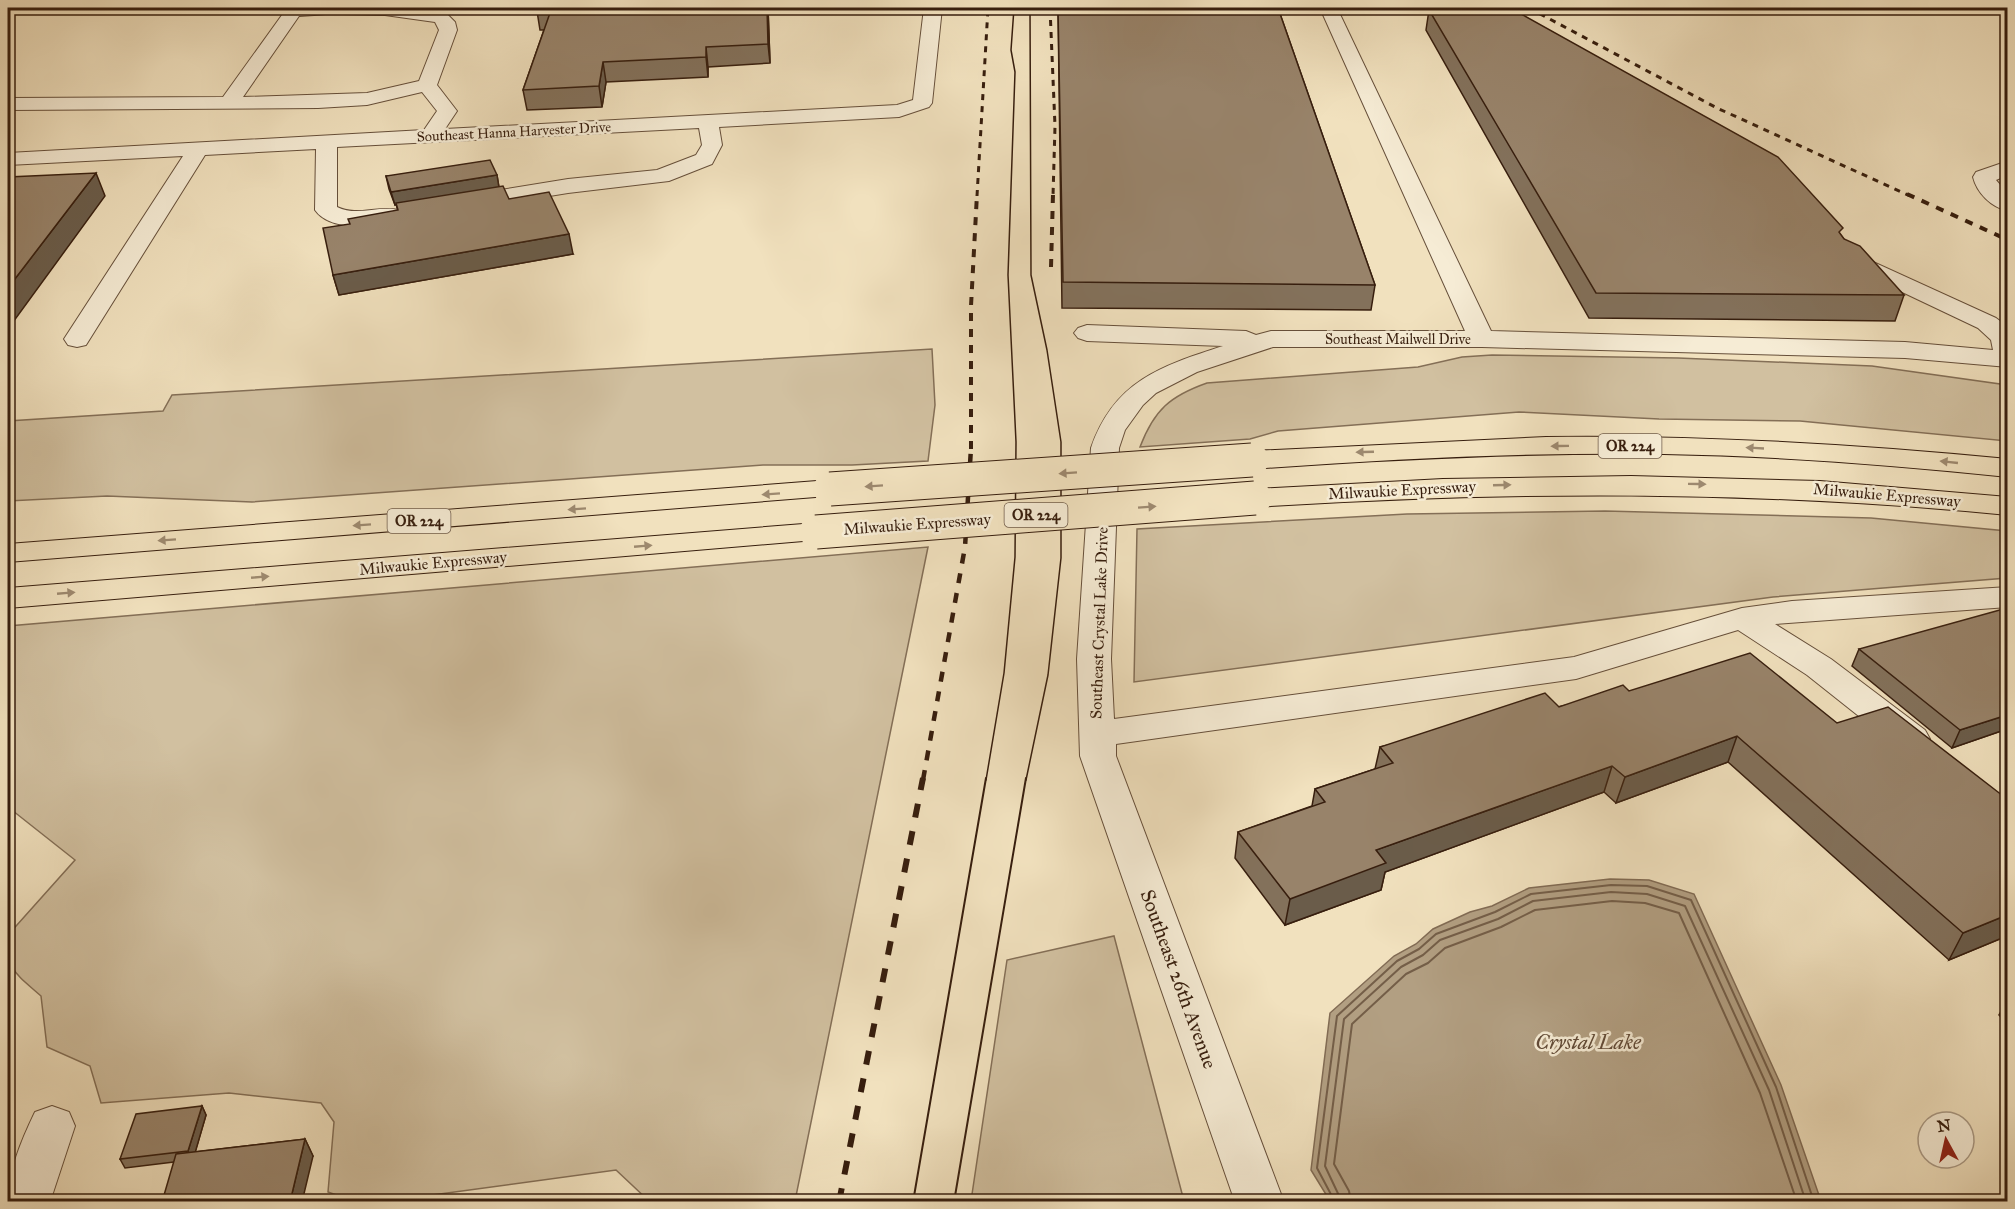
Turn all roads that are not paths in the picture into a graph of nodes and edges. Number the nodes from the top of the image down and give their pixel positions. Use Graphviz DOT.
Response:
graph roads {
  1 [pos="933,8"];
  2 [pos="1328,8"];
  3 [pos="427,85"];
  4 [pos="229,102"];
  5 [pos="8,104"];
  6 [pos="708,122"];
  7 [pos="430,136"];
  8 [pos="327,142"];
  9 [pos="198,149"];
  10 [pos="56,156"];
  11 [pos="8,159"];
  12 [pos="2007,167"];
  13 [pos="38,178"];
  14 [pos="2007,204"];
  15 [pos="443,206"];
  16 [pos="408,212"];
  17 [pos="1845,257"];
  18 [pos="1087,333"];
  19 [pos="77,339"];
  20 [pos="1271,339"];
  21 [pos="1482,339"];
  22 [pos="2007,359"];
  23 [pos="2007,468"];
  24 [pos="1103,489"];
  25 [pos="2007,506"];
  26 [pos="8,553"];
  27 [pos="2007,597"];
  28 [pos="8,598"];
  29 [pos="1742,618"];
  30 [pos="1097,745"];
  31 [pos="1942,762"];
  32 [pos="52,1126"];
  33 [pos="25,1202"];
  34 [pos="1260,1202"];
  1 -- 6 [label="street, Southeast Hanna Harvester Drive"];
  2 -- 21 [label="street, Southeast Mailwell Drive"];
  3 -- 4 [label="street"];
  3 -- 4 [label="street"];
  3 -- 7 [label="street"];
  4 -- 5 [label="street"];
  6 -- 7 [label="street, Southeast Hanna Harvester Drive"];
  6 -- 15 [label="street"];
  7 -- 8 [label="street, Southeast Hanna Harvester Drive"];
  8 -- 9 [label="street, Southeast Hanna Harvester Drive"];
  8 -- 16 [label="street"];
  9 -- 10 [label="street, Southeast Hanna Harvester Drive"];
  9 -- 19 [label="street"];
  10 -- 11 [label="street, Southeast Hanna Harvester Drive"];
  10 -- 13 [label="street"];
  12 -- 14 [label="street"];
  17 -- 22 [label="street"];
  18 -- 20 [label="street"];
  20 -- 21 [label="street, Southeast Mailwell Drive"];
  20 -- 24 [label="street, Southeast Mailwell Drive"];
  21 -- 22 [label="street"];
  23 -- 26 [label="highway, OR 224, one-way, bridge"];
  24 -- 30 [label="street, Southeast Crystal Lake Drive"];
  28 -- 25 [label="highway, Milwaukie Expressway / OR 224, one-way, bridge"];
  27 -- 29 [label="street"];
  29 -- 30 [label="street"];
  29 -- 31 [label="street"];
  30 -- 34 [label="street, Southeast 26th Avenue"];
  32 -- 33 [label="street"];
}
